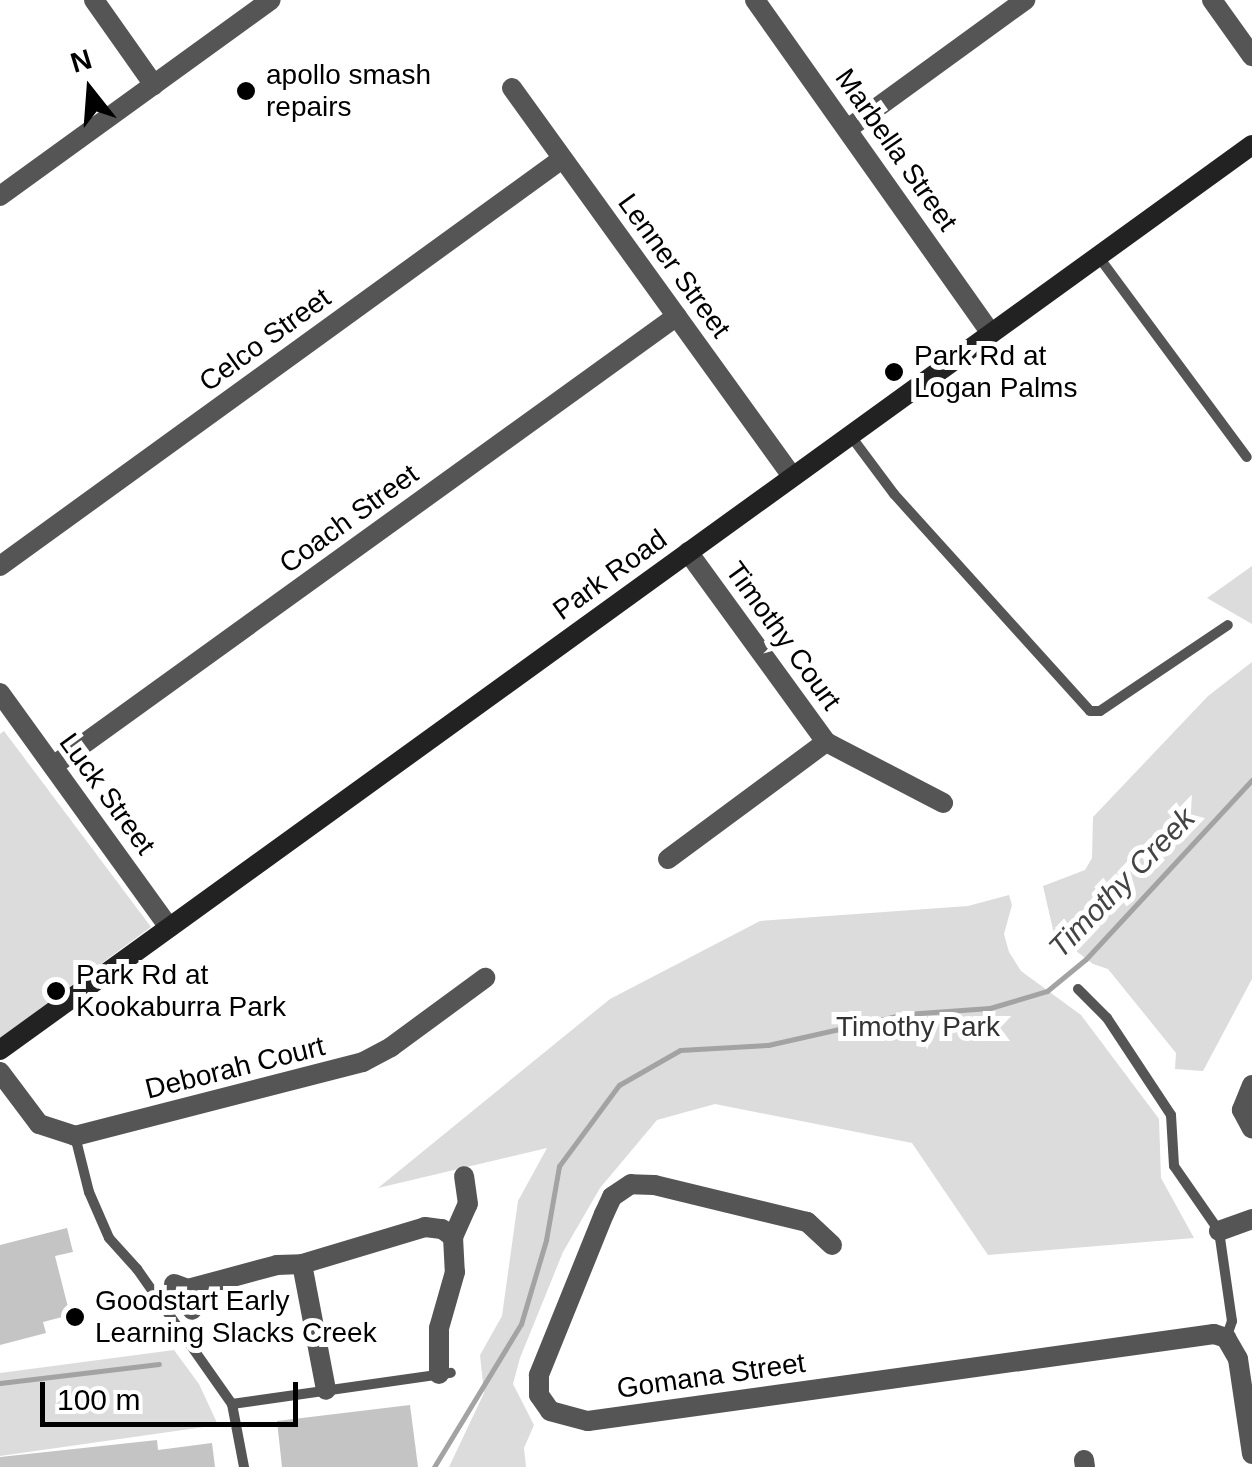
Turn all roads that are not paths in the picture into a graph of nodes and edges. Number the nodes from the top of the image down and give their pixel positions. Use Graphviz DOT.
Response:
graph roads {
  1 [pos="94,0"];
  2 [pos="272,0"];
  3 [pos="755,0"];
  4 [pos="1025,0"];
  5 [pos="1212,0"];
  6 [pos="1252,56"];
  7 [pos="154,86"];
  8 [pos="512,88"];
  9 [pos="849,128"];
  10 [pos="1252,145"];
  11 [pos="562,159"];
  12 [pos="0,196"];
  13 [pos="1098,255"];
  14 [pos="678,316"];
  15 [pos="990,332"];
  16 [pos="850,436"];
  17 [pos="1247,456"];
  18 [pos="792,476"];
  19 [pos="688,552"];
  20 [pos="0,566"];
  21 [pos="1228,625"];
  22 [pos="0,694"];
  23 [pos="826,742"];
  24 [pos="53,766"];
  25 [pos="943,803"];
  26 [pos="668,859"];
  27 [pos="169,927"];
  28 [pos="485,978"];
  29 [pos="1078,989"];
  30 [pos="0,1050"];
  31 [pos="0,1072"];
  32 [pos="1252,1085"];
  33 [pos="1251,1125"];
  34 [pos="75,1136"];
  35 [pos="464,1176"];
  36 [pos="1252,1219"];
  37 [pos="1218,1231"];
  38 [pos="453,1237"];
  39 [pos="832,1245"];
  40 [pos="302,1264"];
  41 [pos="192,1310"];
  42 [pos="1226,1338"];
  43 [pos="445,1374"];
  44 [pos="326,1390"];
  45 [pos="232,1404"];
  46 [pos="1252,1454"];
  47 [pos="244,1467"];
  1 -- 7 [label="street"];
  2 -- 7 [label="street"];
  3 -- 9 [label="street, Marbella Street"];
  4 -- 9 [label="street"];
  5 -- 6 [label="street"];
  7 -- 12 [label="street"];
  8 -- 11 [label="street, Lenner Street"];
  9 -- 15 [label="street, Marbella Street"];
  10 -- 13 [label="street, Park Road"];
  11 -- 14 [label="street, Lenner Street"];
  11 -- 20 [label="street, Celco Street"];
  13 -- 15 [label="street, Park Road"];
  13 -- 17 [label="lane"];
  14 -- 18 [label="street, Lenner Street"];
  14 -- 24 [label="street, Coach Street"];
  15 -- 16 [label="street, Park Road"];
  16 -- 18 [label="street, Park Road"];
  16 -- 21 [label="lane"];
  18 -- 19 [label="street, Park Road"];
  19 -- 23 [label="street, Timothy Court"];
  19 -- 27 [label="street, Park Road"];
  22 -- 24 [label="street, Luck Street"];
  23 -- 25 [label="street, Timothy Court"];
  23 -- 26 [label="street"];
  24 -- 27 [label="street, Luck Street"];
  27 -- 30 [label="street, Park Road"];
  28 -- 34 [label="street, Deborah Court"];
  29 -- 37 [label="lane"];
  31 -- 34 [label="street"];
  32 -- 33 [label="street"];
  34 -- 45 [label="lane"];
  35 -- 38 [label="street"];
  36 -- 37 [label="street"];
  37 -- 42 [label="lane"];
  38 -- 40 [label="street"];
  38 -- 43 [label="street"];
  39 -- 42 [label="street, Gomana Street"];
  40 -- 41 [label="street"];
  40 -- 44 [label="street"];
  42 -- 46 [label="street"];
  43 -- 44 [label="lane"];
  44 -- 45 [label="lane"];
  45 -- 47 [label="lane"];
}
